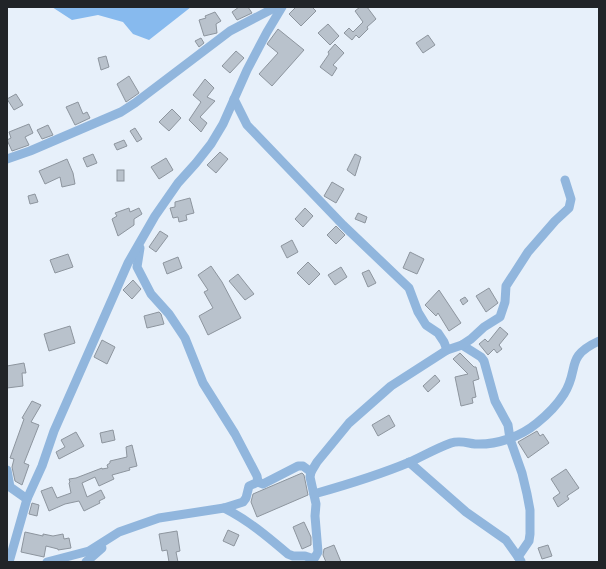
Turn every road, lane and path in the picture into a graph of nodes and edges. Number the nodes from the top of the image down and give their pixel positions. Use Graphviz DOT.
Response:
graph roads {
  1 [pos="276,7"];
  2 [pos="282,7"];
  3 [pos="234,98"];
  4 [pos="7,160"];
  5 [pos="565,180"];
  6 [pos="141,241"];
  7 [pos="599,341"];
  8 [pos="462,345"];
  9 [pos="447,350"];
  10 [pos="510,439"];
  11 [pos="409,462"];
  12 [pos="7,470"];
  13 [pos="311,472"];
  14 [pos="258,482"];
  15 [pos="314,494"];
  16 [pos="26,499"];
  17 [pos="224,508"];
  18 [pos="119,532"];
  19 [pos="520,560"];
  20 [pos="9,562"];
  21 [pos="47,562"];
  22 [pos="86,562"];
  1 -- 4 [label="street"];
  2 -- 3 [label="street"];
  3 -- 6 [label="street"];
  3 -- 9 [label="street"];
  5 -- 8 [label="street"];
  6 -- 14 [label="street"];
  6 -- 16 [label="street"];
  7 -- 10 [label="street"];
  8 -- 9 [label="street"];
  8 -- 10 [label="street"];
  9 -- 13 [label="street"];
  10 -- 11 [label="street"];
  10 -- 19 [label="street"];
  11 -- 15 [label="street"];
  11 -- 19 [label="street"];
  12 -- 16 [label="street"];
  13 -- 14 [label="street"];
  13 -- 15 [label="street"];
  14 -- 17 [label="street"];
  15 -- 17 [label="street"];
  16 -- 20 [label="street"];
  17 -- 18 [label="street"];
  18 -- 21 [label="street"];
  18 -- 22 [label="street"];
}
